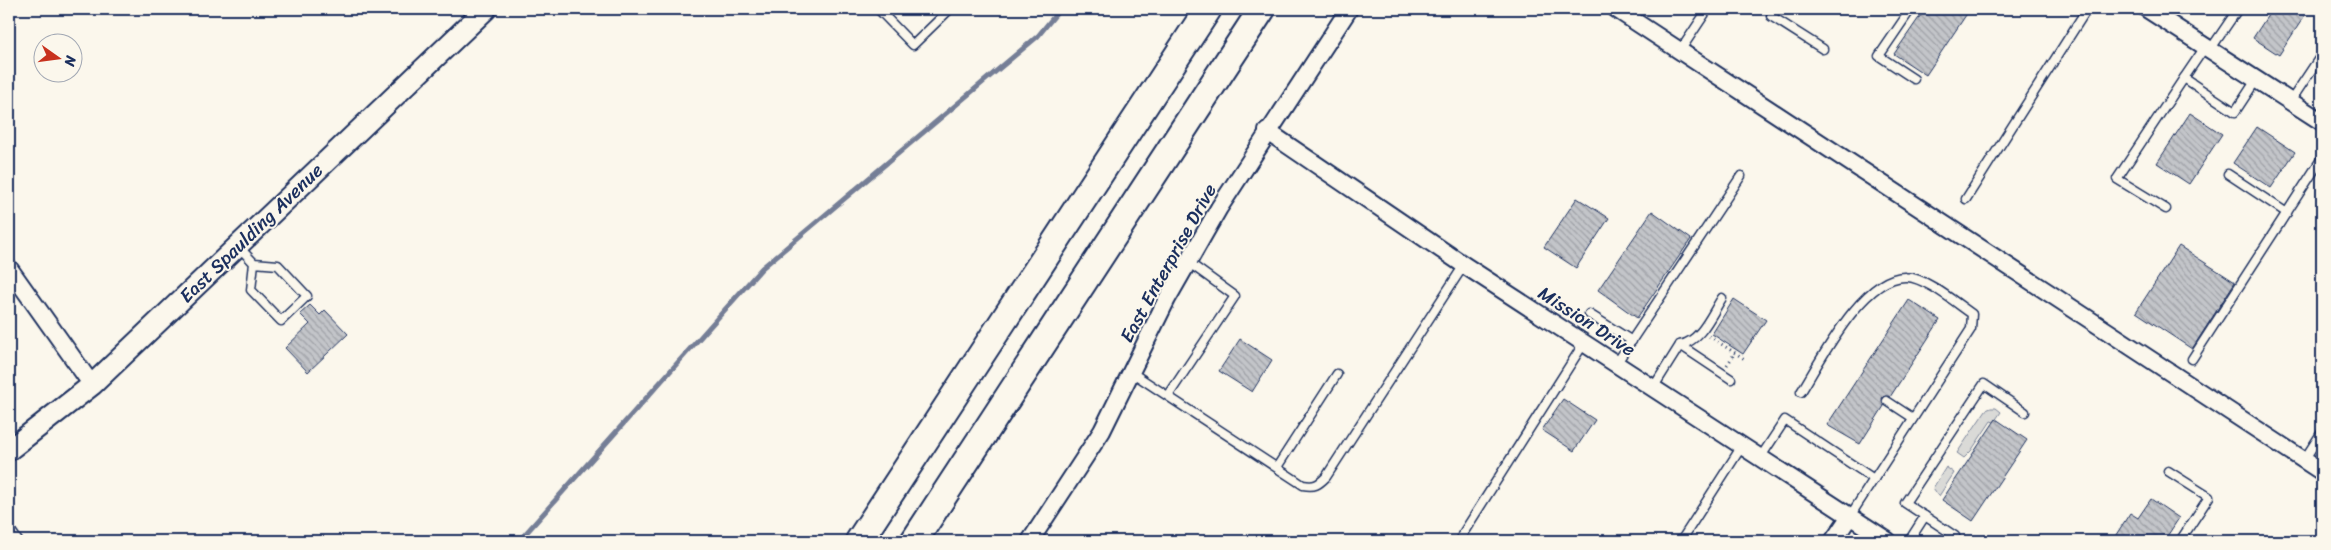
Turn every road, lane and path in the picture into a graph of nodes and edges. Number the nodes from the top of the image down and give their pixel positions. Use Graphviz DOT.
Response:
graph roads {
  1 [pos="486,9"];
  2 [pos="878,9"];
  3 [pos="950,9"];
  4 [pos="1208,9"];
  5 [pos="1262,9"];
  6 [pos="1349,9"];
  7 [pos="1616,9"];
  8 [pos="1708,9"];
  9 [pos="1776,9"];
  10 [pos="1911,9"];
  11 [pos="2087,9"];
  12 [pos="2147,9"];
  13 [pos="2238,9"];
  14 [pos="2208,48"];
  15 [pos="1823,49"];
  16 [pos="1679,52"];
  17 [pos="2322,54"];
  18 [pos="2184,78"];
  19 [pos="1914,79"];
  20 [pos="2256,80"];
  21 [pos="2290,102"];
  22 [pos="2322,122"];
  23 [pos="1267,132"];
  24 [pos="2322,158"];
  25 [pos="2228,174"];
  26 [pos="1741,176"];
  27 [pos="1966,199"];
  28 [pos="2166,209"];
  29 [pos="2287,213"];
  30 [pos="237,246"];
  31 [pos="1188,262"];
  32 [pos="254,263"];
  33 [pos="1464,265"];
  34 [pos="9,268"];
  35 [pos="1722,298"];
  36 [pos="1589,314"];
  37 [pos="1701,331"];
  38 [pos="1632,341"];
  39 [pos="1584,343"];
  40 [pos="1680,345"];
  41 [pos="2192,359"];
  42 [pos="1746,360"];
  43 [pos="1616,364"];
  44 [pos="1131,372"];
  45 [pos="1337,374"];
  46 [pos="1731,379"];
  47 [pos="92,385"];
  48 [pos="1652,388"];
  49 [pos="1801,392"];
  50 [pos="1168,396"];
  51 [pos="1888,401"];
  52 [pos="2025,412"];
  53 [pos="1913,418"];
  54 [pos="2322,432"];
  55 [pos="1742,446"];
  56 [pos="9,450"];
  57 [pos="1760,458"];
  58 [pos="2304,460"];
  59 [pos="1277,467"];
  60 [pos="2168,471"];
  61 [pos="2322,472"];
  62 [pos="1874,479"];
  63 [pos="1850,516"];
  64 [pos="1925,516"];
  65 [pos="9,528"];
  66 [pos="1462,535"];
  67 [pos="1955,536"];
  68 [pos="18,541"];
  69 [pos="859,541"];
  70 [pos="914,541"];
  71 [pos="1030,541"];
  72 [pos="1681,541"];
  73 [pos="1833,541"];
  74 [pos="1888,541"];
  75 [pos="1909,541"];
  76 [pos="2180,541"];
  1 -- 30 [label="street, East Spaulding Avenue"];
  2 -- 3 [label="lane"];
  4 -- 69 [label="highway"];
  5 -- 70 [label="highway"];
  6 -- 23 [label="street, East Enterprise Drive"];
  7 -- 16 [label="street"];
  8 -- 16 [label="lane"];
  9 -- 15 [label="lane"];
  10 -- 19 [label="lane"];
  11 -- 27 [label="lane"];
  12 -- 14 [label="street"];
  13 -- 14 [label="lane"];
  14 -- 18 [label="lane"];
  14 -- 20 [label="street"];
  16 -- 58 [label="street"];
  17 -- 21 [label="lane"];
  18 -- 20 [label="lane"];
  18 -- 28 [label="lane"];
  20 -- 21 [label="street"];
  21 -- 22 [label="street"];
  23 -- 31 [label="street, East Enterprise Drive"];
  23 -- 33 [label="street, Mission Drive"];
  24 -- 29 [label="lane"];
  25 -- 29 [label="lane"];
  26 -- 38 [label="lane"];
  29 -- 41 [label="lane"];
  30 -- 32 [label="lane"];
  30 -- 47 [label="street, East Spaulding Avenue"];
  31 -- 44 [label="street, East Enterprise Drive"];
  31 -- 50 [label="lane"];
  32 -- 32 [label="lane"];
  33 -- 39 [label="street, Mission Drive"];
  33 -- 59 [label="lane"];
  34 -- 47 [label="street"];
  35 -- 37 [label="lane"];
  36 -- 38 [label="lane"];
  37 -- 40 [label="lane"];
  37 -- 42 [label="path"];
  38 -- 43 [label="lane"];
  39 -- 43 [label="street, Mission Drive"];
  39 -- 66 [label="lane"];
  40 -- 46 [label="lane"];
  40 -- 48 [label="lane"];
  43 -- 48 [label="street, Mission Drive"];
  44 -- 50 [label="lane"];
  44 -- 71 [label="street, East Enterprise Drive"];
  45 -- 59 [label="lane"];
  47 -- 56 [label="street, East Spaulding Avenue"];
  48 -- 55 [label="street, Mission Drive"];
  49 -- 53 [label="lane"];
  50 -- 59 [label="lane"];
  51 -- 53 [label="lane"];
  52 -- 64 [label="lane"];
  53 -- 62 [label="lane"];
  54 -- 58 [label="lane"];
  55 -- 57 [label="street, Mission Drive"];
  55 -- 72 [label="lane"];
  57 -- 62 [label="lane"];
  57 -- 63 [label="street, Mission Drive"];
  58 -- 61 [label="street"];
  60 -- 76 [label="lane"];
  62 -- 63 [label="lane"];
  63 -- 73 [label="street"];
  63 -- 74 [label="street, Mission Drive"];
  64 -- 67 [label="lane"];
  64 -- 75 [label="lane"];
  65 -- 68 [label="lane"];
}
